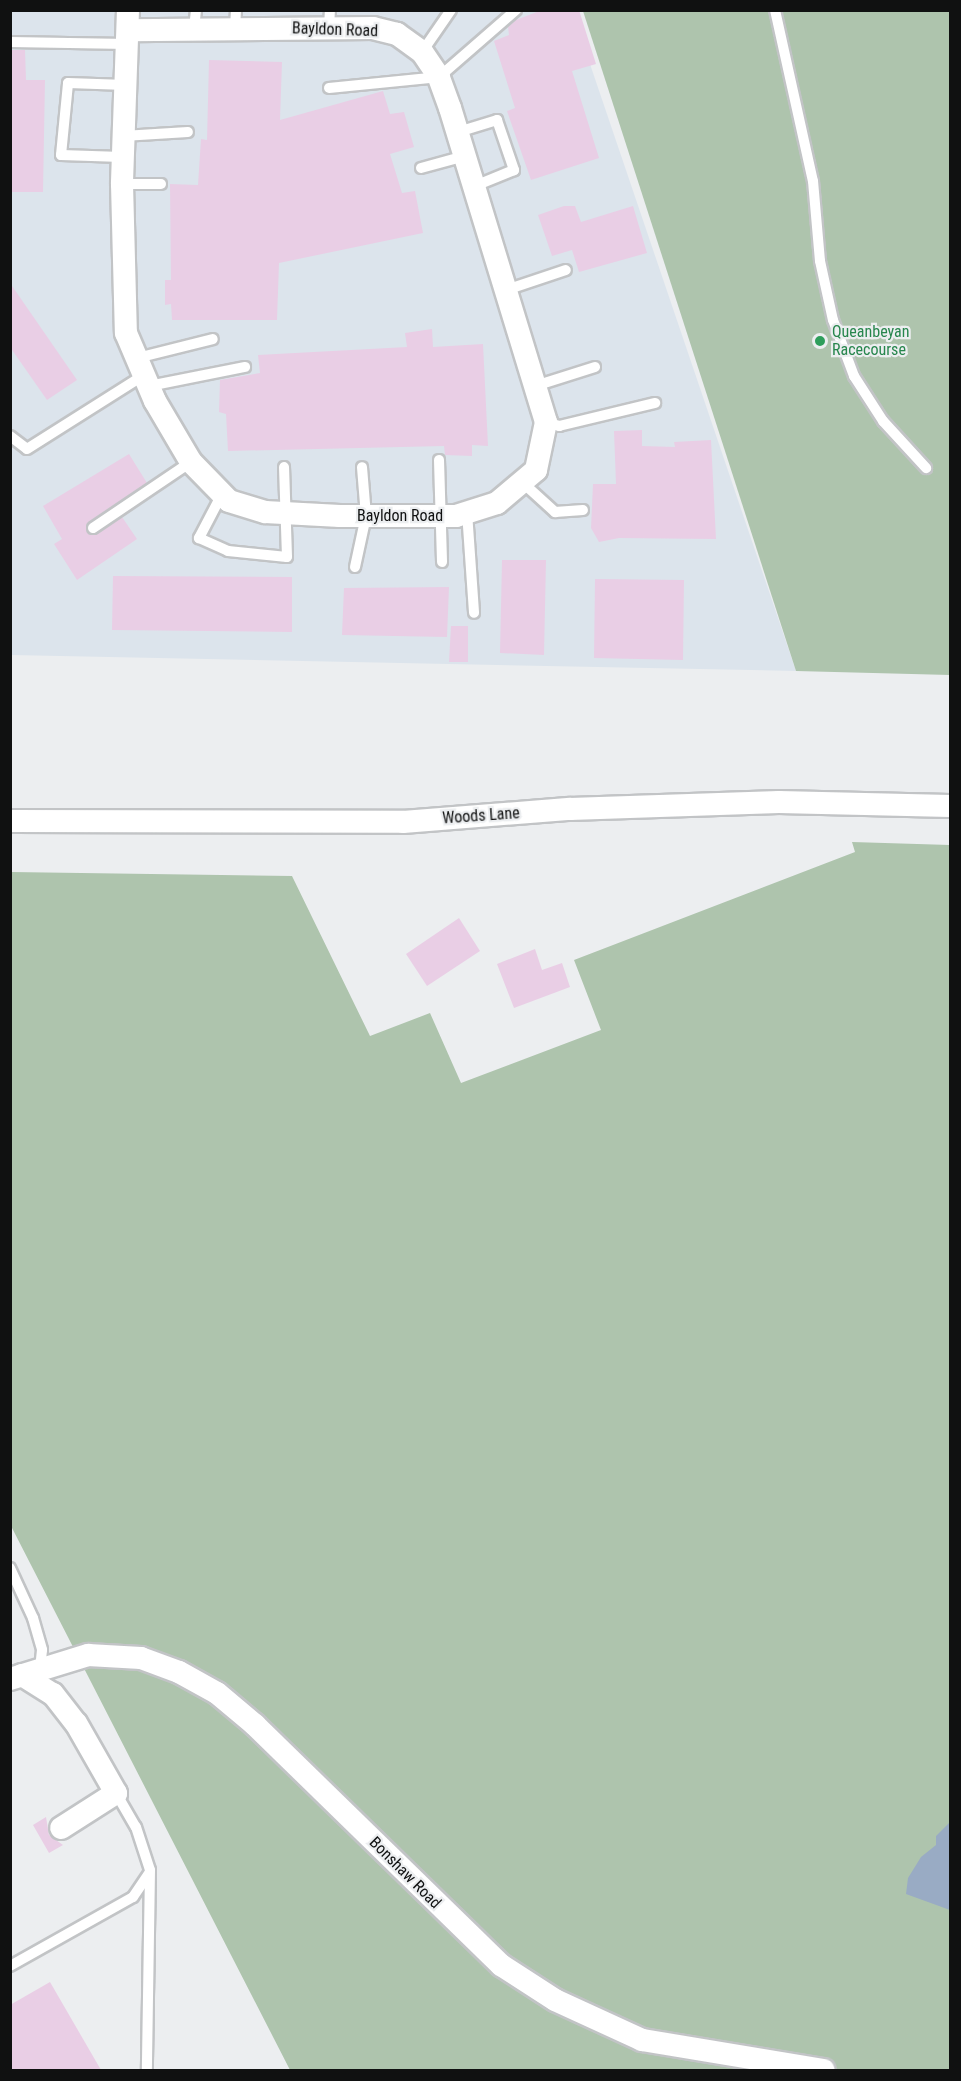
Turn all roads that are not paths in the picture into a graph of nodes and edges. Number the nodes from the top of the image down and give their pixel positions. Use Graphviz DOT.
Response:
graph roads {
  1 [pos="451,10"];
  2 [pos="516,10"];
  3 [pos="775,10"];
  4 [pos="329,19"];
  5 [pos="195,20"];
  6 [pos="236,20"];
  7 [pos="128,28"];
  8 [pos="10,42"];
  9 [pos="422,52"];
  10 [pos="439,77"];
  11 [pos="126,85"];
  12 [pos="329,88"];
  13 [pos="188,132"];
  14 [pos="458,132"];
  15 [pos="123,147"];
  16 [pos="465,156"];
  17 [pos="421,168"];
  18 [pos="122,184"];
  19 [pos="161,184"];
  20 [pos="475,186"];
  21 [pos="566,270"];
  22 [pos="506,290"];
  23 [pos="213,339"];
  24 [pos="245,366"];
  25 [pos="596,367"];
  26 [pos="143,373"];
  27 [pos="535,386"];
  28 [pos="655,403"];
  29 [pos="546,422"];
  30 [pos="10,436"];
  31 [pos="439,460"];
  32 [pos="191,462"];
  33 [pos="284,466"];
  34 [pos="362,466"];
  35 [pos="926,468"];
  36 [pos="522,482"];
  37 [pos="222,494"];
  38 [pos="583,510"];
  39 [pos="467,512"];
  40 [pos="286,513"];
  41 [pos="366,516"];
  42 [pos="439,516"];
  43 [pos="93,528"];
  44 [pos="442,562"];
  45 [pos="355,567"];
  46 [pos="474,613"];
  47 [pos="951,806"];
  48 [pos="10,821"];
  49 [pos="10,1568"];
  50 [pos="24,1674"];
  51 [pos="116,1792"];
  52 [pos="61,1828"];
  53 [pos="150,1870"];
  54 [pos="10,1966"];
  55 [pos="147,2070"];
  56 [pos="824,2070"];
  1 -- 9 [label="lane"];
  2 -- 10 [label="lane"];
  3 -- 35 [label="lane"];
  4 -- 6 [label="street, Bayldon Road"];
  4 -- 9 [label="street, Bayldon Road"];
  5 -- 6 [label="street, Bayldon Road"];
  5 -- 7 [label="street, Bayldon Road"];
  7 -- 8 [label="lane"];
  7 -- 11 [label="street, Bayldon Road"];
  9 -- 10 [label="street, Bayldon Road"];
  10 -- 12 [label="lane"];
  10 -- 14 [label="street, Bayldon Road"];
  11 -- 15 [label="street, Bayldon Road"];
  11 -- 15 [label="lane"];
  13 -- 15 [label="lane"];
  14 -- 16 [label="street, Bayldon Road"];
  14 -- 20 [label="lane"];
  15 -- 18 [label="street, Bayldon Road"];
  16 -- 17 [label="lane"];
  16 -- 20 [label="street, Bayldon Road"];
  18 -- 19 [label="lane"];
  18 -- 26 [label="street, Bayldon Road"];
  20 -- 22 [label="street, Bayldon Road"];
  21 -- 22 [label="lane"];
  22 -- 27 [label="street, Bayldon Road"];
  23 -- 26 [label="lane"];
  24 -- 26 [label="lane"];
  25 -- 27 [label="lane"];
  26 -- 30 [label="lane"];
  26 -- 32 [label="street, Bayldon Road"];
  27 -- 29 [label="street, Bayldon Road"];
  28 -- 29 [label="lane"];
  29 -- 36 [label="street, Bayldon Road"];
  31 -- 42 [label="lane"];
  32 -- 37 [label="street, Bayldon Road"];
  32 -- 43 [label="lane"];
  33 -- 40 [label="lane"];
  34 -- 41 [label="lane"];
  36 -- 38 [label="lane"];
  36 -- 39 [label="street, Bayldon Road"];
  37 -- 40 [label="street, Bayldon Road"];
  37 -- 40 [label="lane"];
  39 -- 42 [label="street, Bayldon Road"];
  39 -- 46 [label="lane"];
  40 -- 41 [label="street, Bayldon Road"];
  41 -- 42 [label="street, Bayldon Road"];
  41 -- 45 [label="lane"];
  42 -- 44 [label="lane"];
  47 -- 48 [label="street, Woods Lane"];
  49 -- 50 [label="lane"];
  50 -- 51 [label="street"];
  50 -- 56 [label="street, Bonshaw Road"];
  51 -- 52 [label="street"];
  51 -- 53 [label="lane"];
  53 -- 54 [label="lane"];
  53 -- 55 [label="lane"];
}
